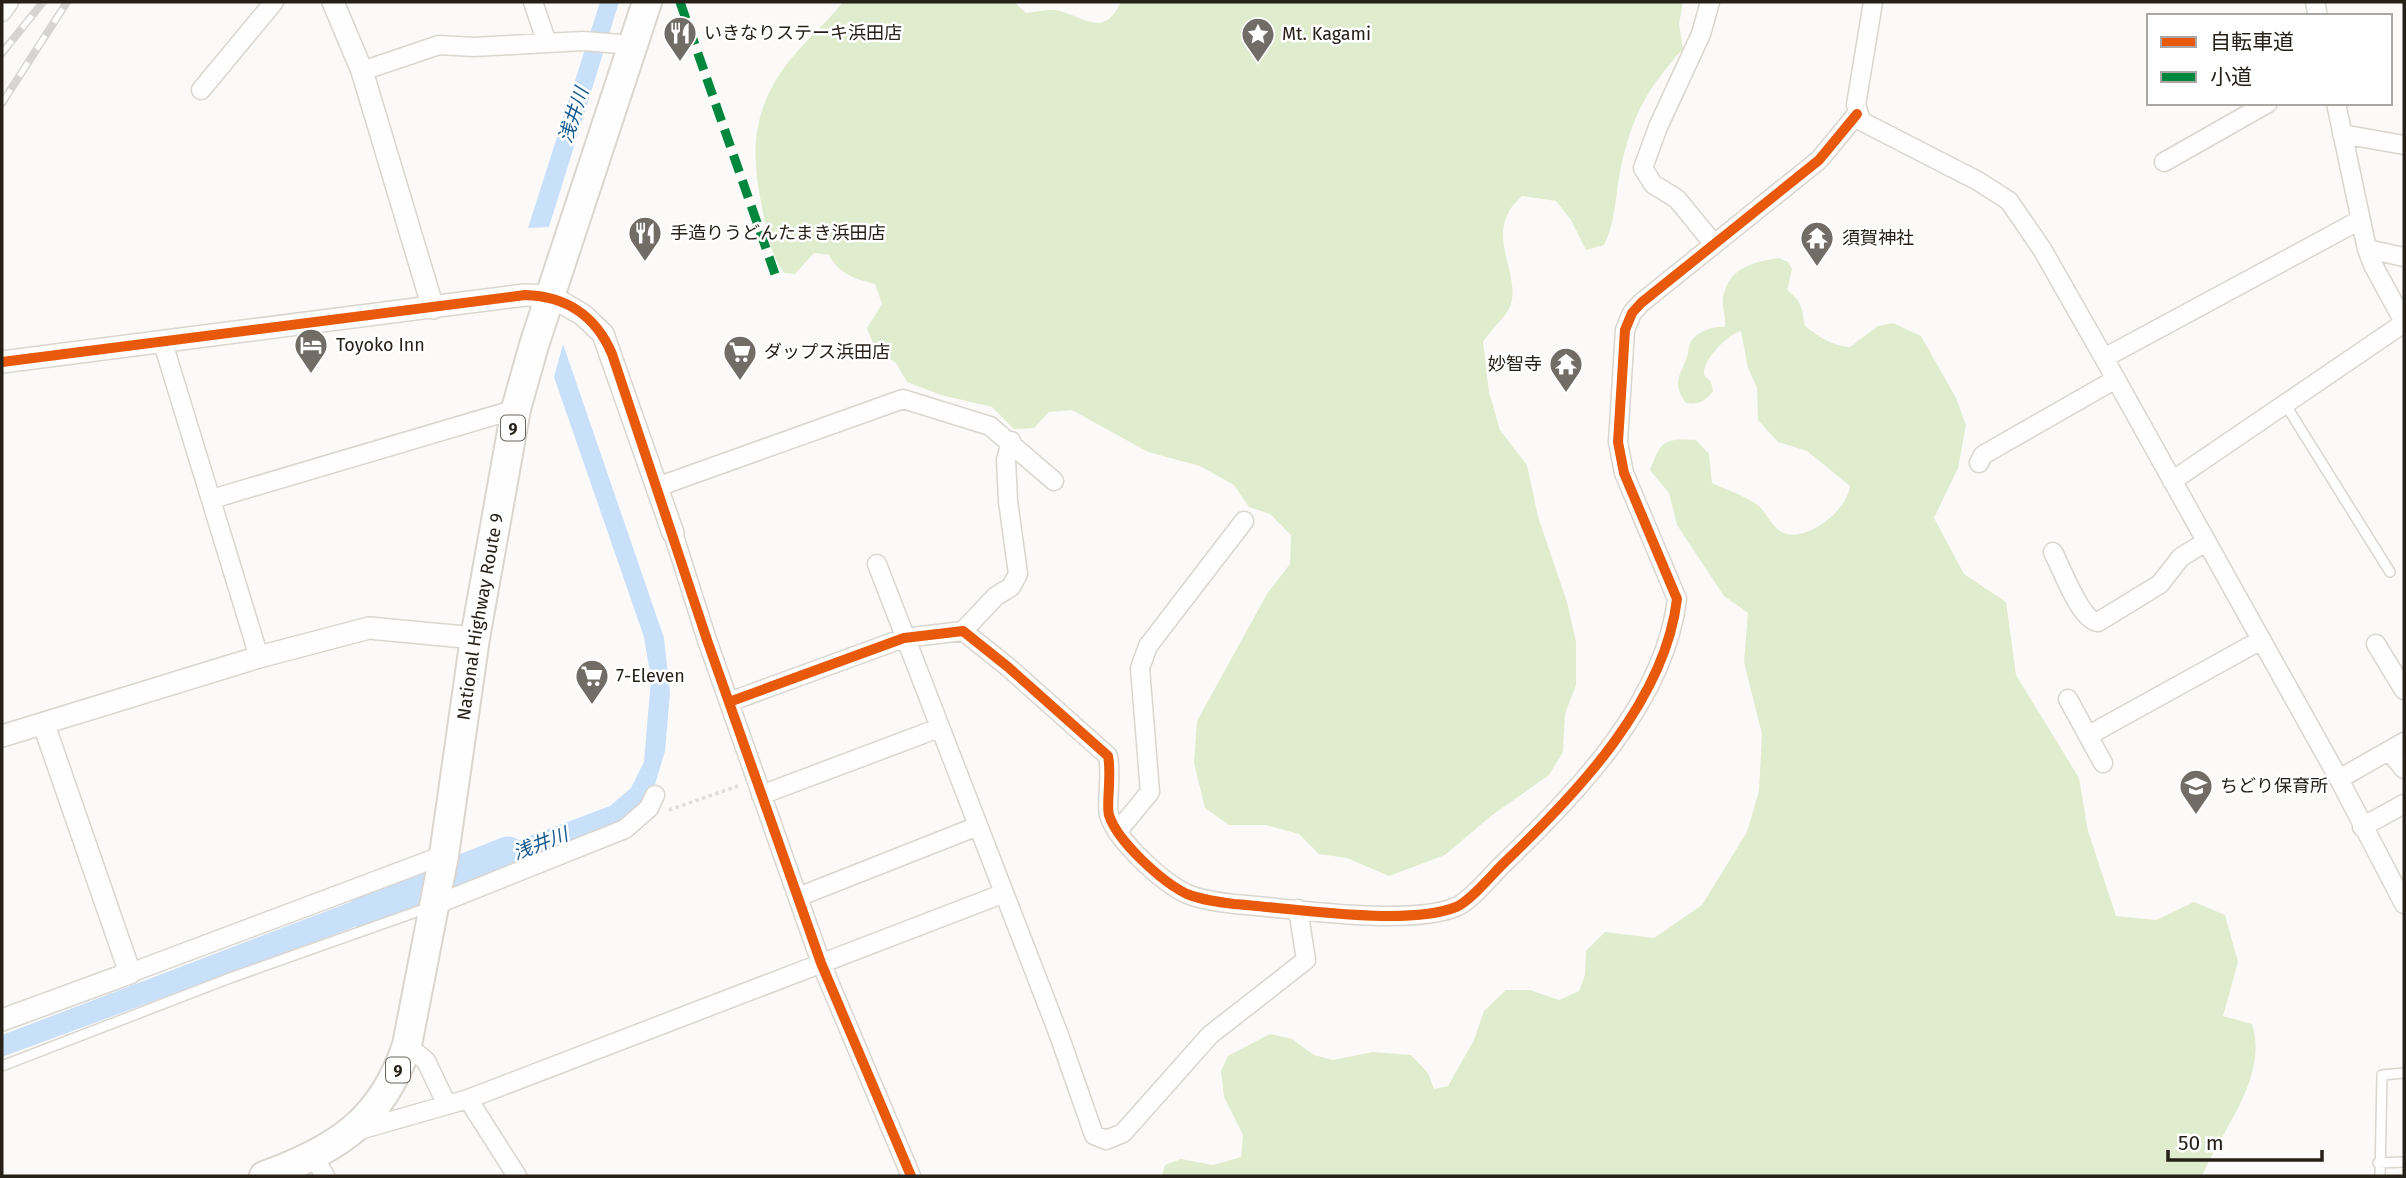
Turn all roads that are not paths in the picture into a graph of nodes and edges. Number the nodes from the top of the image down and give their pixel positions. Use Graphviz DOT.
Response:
graph roads {
  1 [pos="9,2"];
  2 [pos="274,2"];
  3 [pos="333,2"];
  4 [pos="533,2"];
  5 [pos="646,2"];
  6 [pos="1710,2"];
  7 [pos="1873,2"];
  8 [pos="2,12"];
  9 [pos="547,43"];
  10 [pos="622,45"];
  11 [pos="362,71"];
  12 [pos="201,90"];
  13 [pos="2266,105"];
  14 [pos="2336,105"];
  15 [pos="1857,114"];
  16 [pos="2342,134"];
  17 [pos="2404,145"];
  18 [pos="2164,163"];
  19 [pos="2360,220"];
  20 [pos="1713,243"];
  21 [pos="2367,249"];
  22 [pos="2404,257"];
  23 [pos="551,296"];
  24 [pos="433,308"];
  25 [pos="2404,323"];
  26 [pos="163,343"];
  27 [pos="2104,358"];
  28 [pos="2,362"];
  29 [pos="2116,379"];
  30 [pos="2285,404"];
  31 [pos="516,409"];
  32 [pos="1010,441"];
  33 [pos="1979,463"];
  34 [pos="1054,481"];
  35 [pos="2172,481"];
  36 [pos="657,487"];
  37 [pos="212,499"];
  38 [pos="1244,521"];
  39 [pos="673,533"];
  40 [pos="2206,542"];
  41 [pos="2053,552"];
  42 [pos="877,564"];
  43 [pos="2390,572"];
  44 [pos="963,631"];
  45 [pos="475,638"];
  46 [pos="904,638"];
  47 [pos="2261,640"];
  48 [pos="2376,645"];
  49 [pos="259,657"];
  50 [pos="2404,690"];
  51 [pos="2067,699"];
  52 [pos="729,702"];
  53 [pos="44,725"];
  54 [pos="939,728"];
  55 [pos="2088,735"];
  56 [pos="2,736"];
  57 [pos="2397,747"];
  58 [pos="2104,763"];
  59 [pos="2404,769"];
  60 [pos="2339,779"];
  61 [pos="759,787"];
  62 [pos="655,795"];
  63 [pos="2404,804"];
  64 [pos="978,826"];
  65 [pos="2362,827"];
  66 [pos="1117,832"];
  67 [pos="443,862"];
  68 [pos="1002,894"];
  69 [pos="798,897"];
  70 [pos="435,901"];
  71 [pos="2404,904"];
  72 [pos="1298,909"];
  73 [pos="821,963"];
  74 [pos="130,973"];
  75 [pos="2,1020"];
  76 [pos="407,1045"];
  77 [pos="2,1066"];
  78 [pos="2404,1073"];
  79 [pos="468,1099"];
  80 [pos="447,1105"];
  81 [pos="349,1133"];
  82 [pos="2404,1162"];
  83 [pos="2378,1163"];
  84 [pos="320,1167"];
  85 [pos="264,1176"];
  86 [pos="517,1176"];
  87 [pos="911,1176"];
  88 [pos="2380,1176"];
  1 -- 8 [label="street"];
  2 -- 12 [label="street"];
  3 -- 11 [label="street"];
  4 -- 9 [label="street"];
  5 -- 10 [label="highway, National Highway Route 9 / 9"];
  6 -- 20 [label="street"];
  7 -- 15 [label="street"];
  9 -- 10 [label="street"];
  9 -- 11 [label="street"];
  10 -- 23 [label="highway, National Highway Route 9 / 9"];
  11 -- 24 [label="street"];
  13 -- 18 [label="street"];
  14 -- 16 [label="street"];
  15 -- 20 [label="street"];
  15 -- 27 [label="street"];
  16 -- 17 [label="street"];
  16 -- 19 [label="street"];
  19 -- 21 [label="street"];
  19 -- 27 [label="street"];
  20 -- 72 [label="street"];
  21 -- 22 [label="street"];
  21 -- 25 [label="street"];
  23 -- 24 [label="street"];
  23 -- 31 [label="highway, National Highway Route 9 / 9"];
  23 -- 36 [label="street"];
  24 -- 26 [label="street"];
  25 -- 30 [label="street"];
  26 -- 28 [label="street"];
  26 -- 37 [label="street"];
  27 -- 29 [label="street"];
  29 -- 33 [label="street"];
  29 -- 35 [label="street"];
  30 -- 35 [label="street"];
  30 -- 43 [label="lane"];
  31 -- 37 [label="street"];
  31 -- 45 [label="highway, National Highway Route 9 / 9"];
  32 -- 34 [label="street"];
  32 -- 36 [label="street"];
  32 -- 44 [label="street"];
  35 -- 40 [label="street"];
  36 -- 39 [label="street"];
  37 -- 49 [label="street"];
  38 -- 66 [label="street"];
  39 -- 52 [label="street"];
  40 -- 41 [label="street"];
  40 -- 47 [label="street"];
  42 -- 46 [label="street"];
  44 -- 46 [label="street"];
  44 -- 66 [label="street"];
  45 -- 49 [label="street"];
  45 -- 67 [label="highway, National Highway Route 9 / 9"];
  46 -- 52 [label="street"];
  46 -- 54 [label="street"];
  47 -- 55 [label="street"];
  47 -- 60 [label="street"];
  48 -- 50 [label="street"];
  49 -- 53 [label="street"];
  51 -- 55 [label="street"];
  52 -- 61 [label="street"];
  53 -- 56 [label="street"];
  53 -- 74 [label="street"];
  54 -- 61 [label="street"];
  54 -- 64 [label="street"];
  55 -- 58 [label="street"];
  57 -- 59 [label="street"];
  57 -- 60 [label="street"];
  60 -- 65 [label="street"];
  61 -- 69 [label="street"];
  62 -- 70 [label="street"];
  63 -- 65 [label="street"];
  64 -- 68 [label="street"];
  64 -- 69 [label="street"];
  65 -- 71 [label="street"];
  66 -- 72 [label="street"];
  67 -- 70 [label="highway, National Highway Route 9 / 9"];
  67 -- 74 [label="street"];
  68 -- 72 [label="street"];
  68 -- 73 [label="street"];
  69 -- 73 [label="street"];
  70 -- 76 [label="highway, National Highway Route 9 / 9"];
  70 -- 77 [label="lane"];
  73 -- 79 [label="street"];
  73 -- 87 [label="street"];
  74 -- 75 [label="street"];
  76 -- 80 [label="street"];
  76 -- 81 [label="highway, National Highway Route 9 / 9"];
  78 -- 83 [label="lane"];
  79 -- 80 [label="street"];
  79 -- 86 [label="street"];
  80 -- 81 [label="street"];
  81 -- 84 [label="highway, National Highway Route 9 / 9"];
  82 -- 83 [label="lane"];
  83 -- 88 [label="lane"];
  84 -- 85 [label="highway, National Highway Route 9 / 9"];
}
